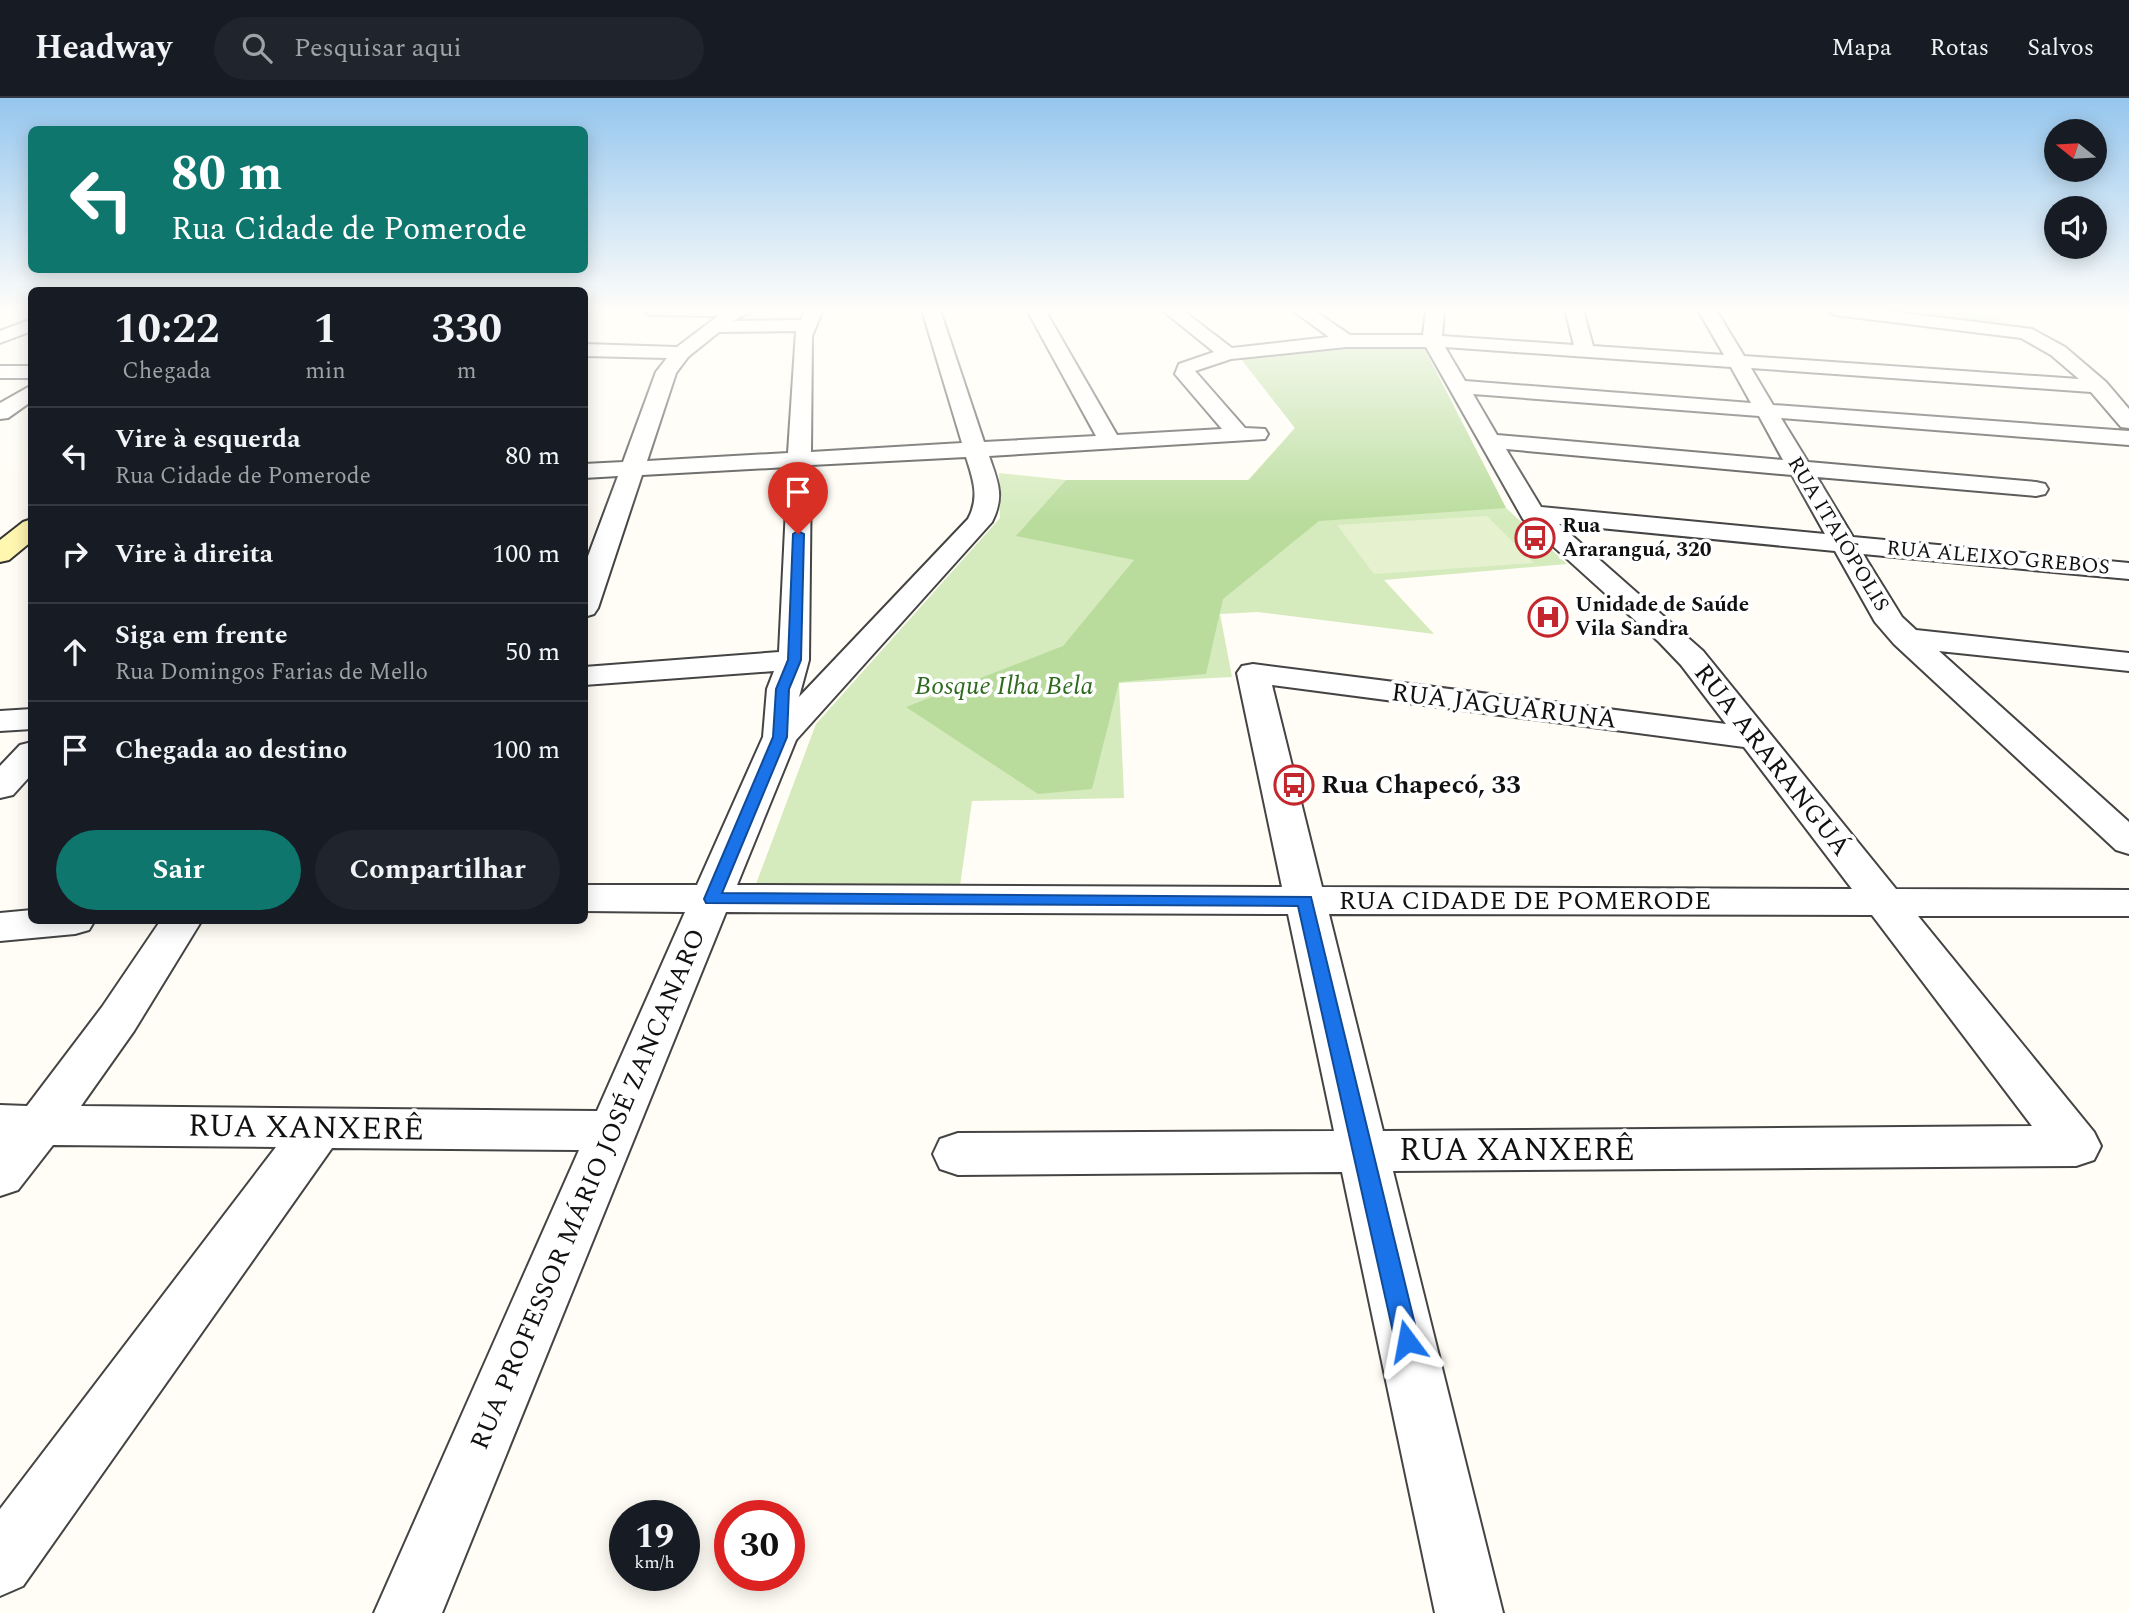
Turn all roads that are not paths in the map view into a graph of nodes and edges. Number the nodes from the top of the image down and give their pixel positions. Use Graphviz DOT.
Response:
graph roads {
  1 [pos="661,381"];
  2 [pos="802,381"];
  3 [pos="954,381"];
  4 [pos="1076,381"];
  5 [pos="1194,381"];
  6 [pos="1454,381"];
  7 [pos="1748,381"];
  8 [pos="2022,381"];
  9 [pos="2093,381"];
  10 [pos="2099,386"];
  11 [pos="1458,387"];
  12 [pos="28,394"];
  13 [pos="1765,410"];
  14 [pos="0,413"];
  15 [pos="2129,422"];
  16 [pos="2129,438"];
  17 [pos="1489,441"];
  18 [pos="1110,442"];
  19 [pos="976,450"];
  20 [pos="801,459"];
  21 [pos="631,468"];
  22 [pos="1799,468"];
  23 [pos="588,471"];
  24 [pos="2036,489"];
  25 [pos="1532,514"];
  26 [pos="28,530"];
  27 [pos="1842,544"];
  28 [pos="0,554"];
  29 [pos="2129,571"];
  30 [pos="588,596"];
  31 [pos="1905,638"];
  32 [pos="794,660"];
  33 [pos="2129,662"];
  34 [pos="588,676"];
  35 [pos="28,719"];
  36 [pos="0,721"];
  37 [pos="780,737"];
  38 [pos="1755,738"];
  39 [pos="28,756"];
  40 [pos="0,788"];
  41 [pos="2129,842"];
  42 [pos="588,898"];
  43 [pos="712,899"];
  44 [pos="1305,901"];
  45 [pos="1884,902"];
  46 [pos="2129,903"];
  47 [pos="32,924"];
  48 [pos="180,924"];
  49 [pos="0,927"];
  50 [pos="21,1125"];
  51 [pos="319,1128"];
  52 [pos="612,1131"];
  53 [pos="2076,1146"];
  54 [pos="1363,1151"];
  55 [pos="958,1154"];
  56 [pos="0,1175"];
  57 [pos="0,1563"];
  58 [pos="408,1613"];
  59 [pos="1469,1613"];
  1 -- 21 [label="street"];
  2 -- 20 [label="street"];
  3 -- 19 [label="street, RUA PROFESSOR MÁRIO JOSÉ ZANCANARO"];
  4 -- 18 [label="street"];
  5 -- 18 [label="street"];
  6 -- 11 [label="street, RUA ARARANGUÁ"];
  7 -- 13 [label="street, RUA ITAIÓPOLIS"];
  8 -- 10 [label="street"];
  9 -- 10 [label="street"];
  10 -- 15 [label="street"];
  11 -- 13 [label="street"];
  11 -- 17 [label="street, RUA ARARANGUÁ"];
  12 -- 14 [label="street"];
  13 -- 16 [label="street"];
  13 -- 22 [label="street, RUA ITAIÓPOLIS"];
  17 -- 22 [label="street"];
  17 -- 25 [label="street, RUA ARARANGUÁ"];
  18 -- 19 [label="street"];
  19 -- 20 [label="street"];
  19 -- 37 [label="street, RUA PROFESSOR MÁRIO JOSÉ ZANCANARO"];
  20 -- 21 [label="street"];
  20 -- 32 [label="street"];
  21 -- 23 [label="street"];
  21 -- 30 [label="street"];
  22 -- 24 [label="street"];
  22 -- 27 [label="street, RUA ITAIÓPOLIS"];
  25 -- 27 [label="street, RUA ALEIXO GREBOS"];
  25 -- 38 [label="street, RUA ARARANGUÁ"];
  26 -- 28 [label="main road"];
  27 -- 29 [label="street, RUA ALEIXO GREBOS"];
  27 -- 31 [label="street, RUA ITAIÓPOLIS"];
  31 -- 33 [label="street"];
  31 -- 41 [label="street, RUA ITAIÓPOLIS"];
  32 -- 34 [label="street"];
  32 -- 37 [label="street"];
  35 -- 36 [label="street"];
  37 -- 43 [label="street, RUA PROFESSOR MÁRIO JOSÉ ZANCANARO"];
  38 -- 44 [label="street, RUA JAGUARUNA"];
  38 -- 45 [label="street, RUA ARARANGUÁ"];
  39 -- 40 [label="street"];
  42 -- 43 [label="street, RUA CIDADE DE POMERODE"];
  43 -- 44 [label="street, RUA CIDADE DE POMERODE"];
  43 -- 52 [label="street, RUA PROFESSOR MÁRIO JOSÉ ZANCANARO"];
  44 -- 45 [label="street, RUA CIDADE DE POMERODE"];
  44 -- 54 [label="street"];
  45 -- 46 [label="street, RUA CIDADE DE POMERODE"];
  45 -- 53 [label="street, RUA ARARANGUÁ"];
  47 -- 49 [label="street"];
  48 -- 50 [label="street"];
  50 -- 51 [label="street, RUA XANXERÊ"];
  50 -- 56 [label="street"];
  51 -- 52 [label="street, RUA XANXERÊ"];
  51 -- 57 [label="street"];
  52 -- 58 [label="street, RUA PROFESSOR MÁRIO JOSÉ ZANCANARO"];
  53 -- 54 [label="street, RUA XANXERÊ"];
  54 -- 55 [label="street, RUA XANXERÊ"];
  54 -- 59 [label="street"];
}
